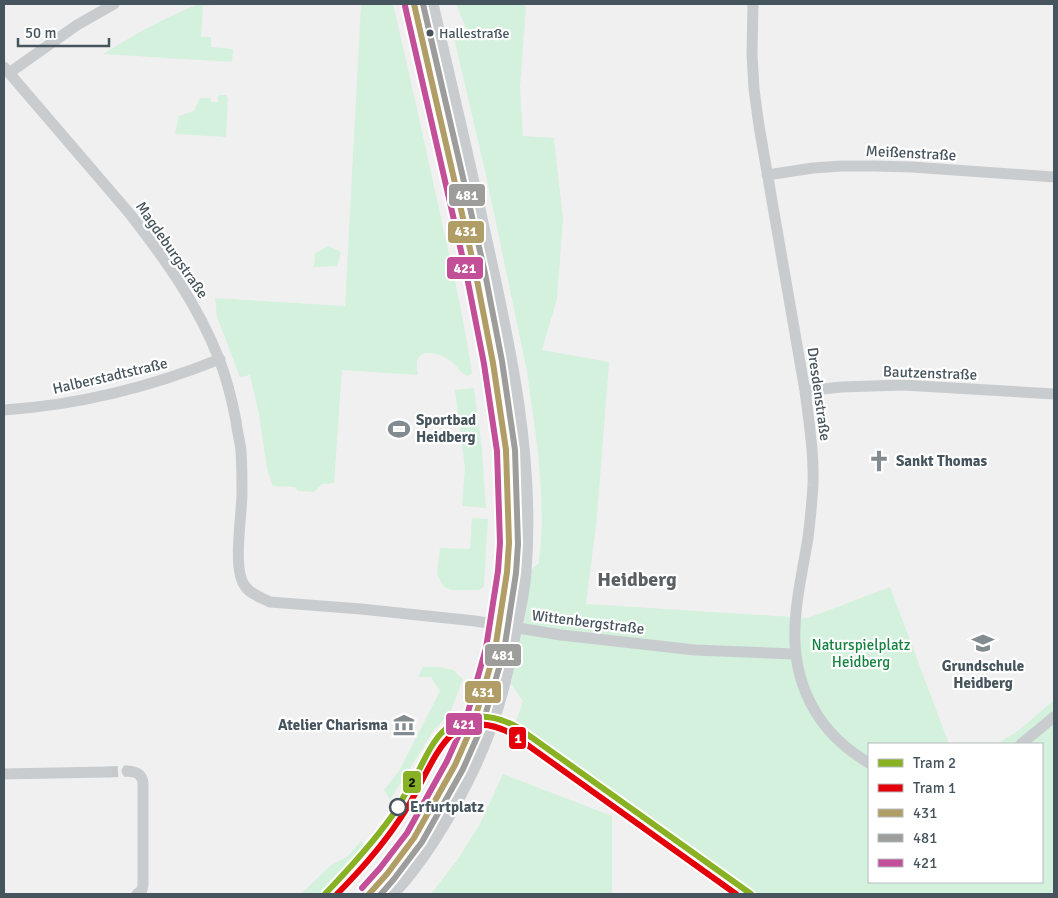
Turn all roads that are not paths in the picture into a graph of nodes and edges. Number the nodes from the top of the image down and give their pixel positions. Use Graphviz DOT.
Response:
graph roads {
  1 [pos="114,4"];
  2 [pos="414,4"];
  3 [pos="431,4"];
  4 [pos="753,4"];
  5 [pos="6,70"];
  6 [pos="767,175"];
  7 [pos="1054,177"];
  8 [pos="220,360"];
  9 [pos="805,391"];
  10 [pos="1054,394"];
  11 [pos="4,410"];
  12 [pos="240,576"];
  13 [pos="500,625"];
  14 [pos="515,628"];
  15 [pos="796,654"];
  16 [pos="1054,717"];
  17 [pos="1022,743"];
  18 [pos="868,762"];
  19 [pos="127,771"];
  20 [pos="107,772"];
  21 [pos="4,774"];
  22 [pos="140,890"];
  23 [pos="369,894"];
  24 [pos="391,894"];
  1 -- 5 [label="street"];
  2 -- 13 [label="street"];
  3 -- 14 [label="street"];
  4 -- 6 [label="street, Dresdenstraße"];
  5 -- 8 [label="street, Magdeburgstraße"];
  6 -- 7 [label="street, Meißenstraße"];
  6 -- 9 [label="street, Dresdenstraße"];
  8 -- 11 [label="street, Halberstadtstraße"];
  8 -- 12 [label="street, Magdeburgstraße"];
  9 -- 10 [label="street, Bautzenstraße"];
  9 -- 15 [label="street, Dresdenstraße"];
  12 -- 13 [label="street, Wittenbergstraße"];
  13 -- 14 [label="street, Wittenbergstraße"];
  13 -- 23 [label="street"];
  14 -- 15 [label="street, Wittenbergstraße"];
  14 -- 24 [label="street"];
  15 -- 18 [label="street, Dresdenstraße"];
  16 -- 17 [label="street"];
  19 -- 22 [label="street"];
  20 -- 21 [label="street"];
}
